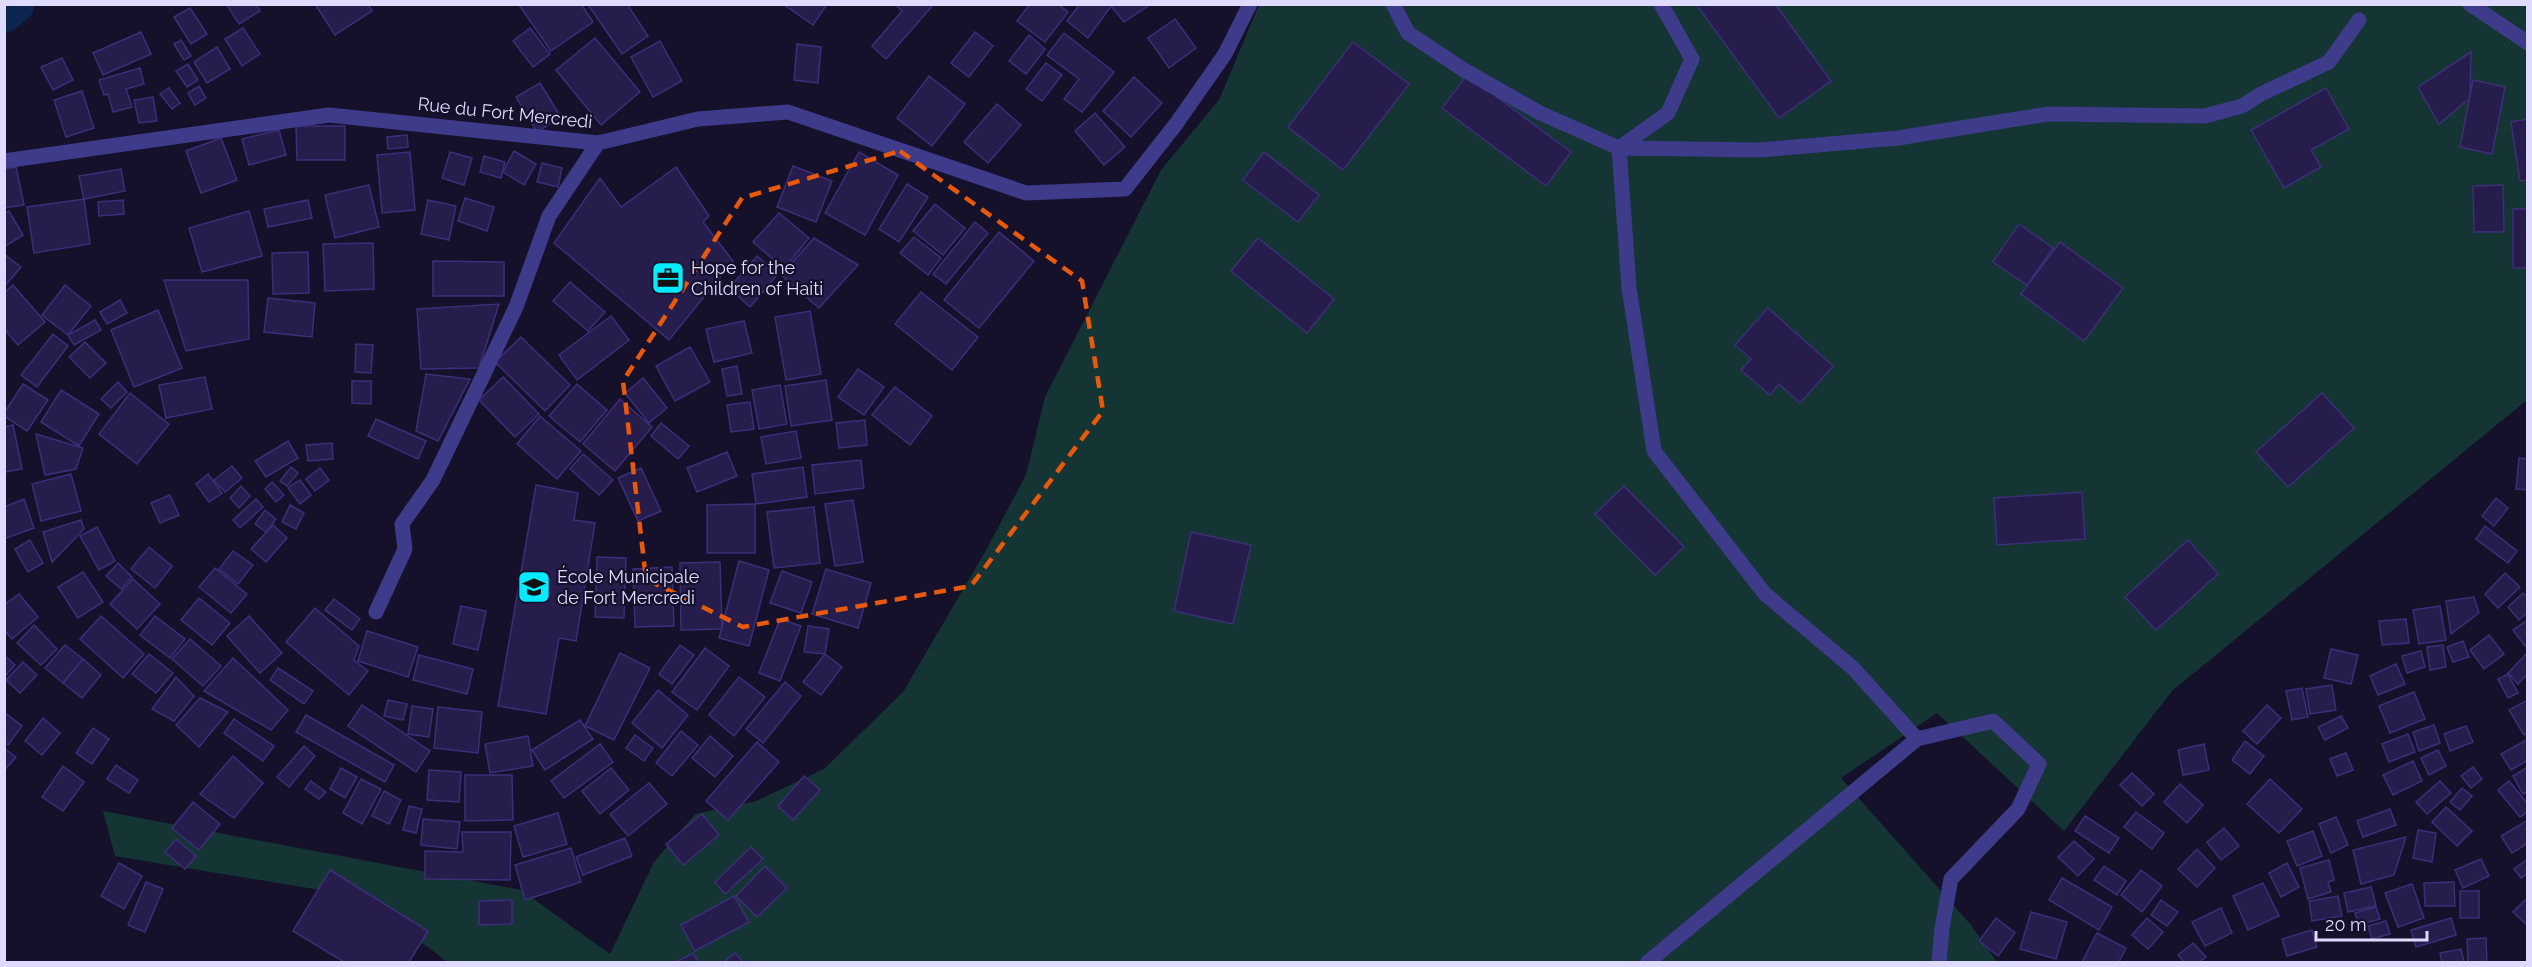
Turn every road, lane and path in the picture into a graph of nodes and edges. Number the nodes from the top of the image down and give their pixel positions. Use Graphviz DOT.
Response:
graph roads {
  1 [pos="1250,4"];
  2 [pos="1393,4"];
  3 [pos="1661,4"];
  4 [pos="2470,4"];
  5 [pos="2359,20"];
  6 [pos="2528,43"];
  7 [pos="598,143"];
  8 [pos="1619,148"];
  9 [pos="4,161"];
  10 [pos="376,612"];
  11 [pos="1917,739"];
  12 [pos="1648,963"];
  13 [pos="1939,963"];
  1 -- 7 [label="street, Rue du Fort Mercredi"];
  2 -- 8 [label="street"];
  3 -- 8 [label="street"];
  4 -- 6 [label="street"];
  5 -- 8 [label="street"];
  7 -- 9 [label="street, Rue du Fort Mercredi"];
  7 -- 10 [label="street"];
  8 -- 11 [label="street"];
  11 -- 12 [label="street"];
  11 -- 13 [label="street"];
}
